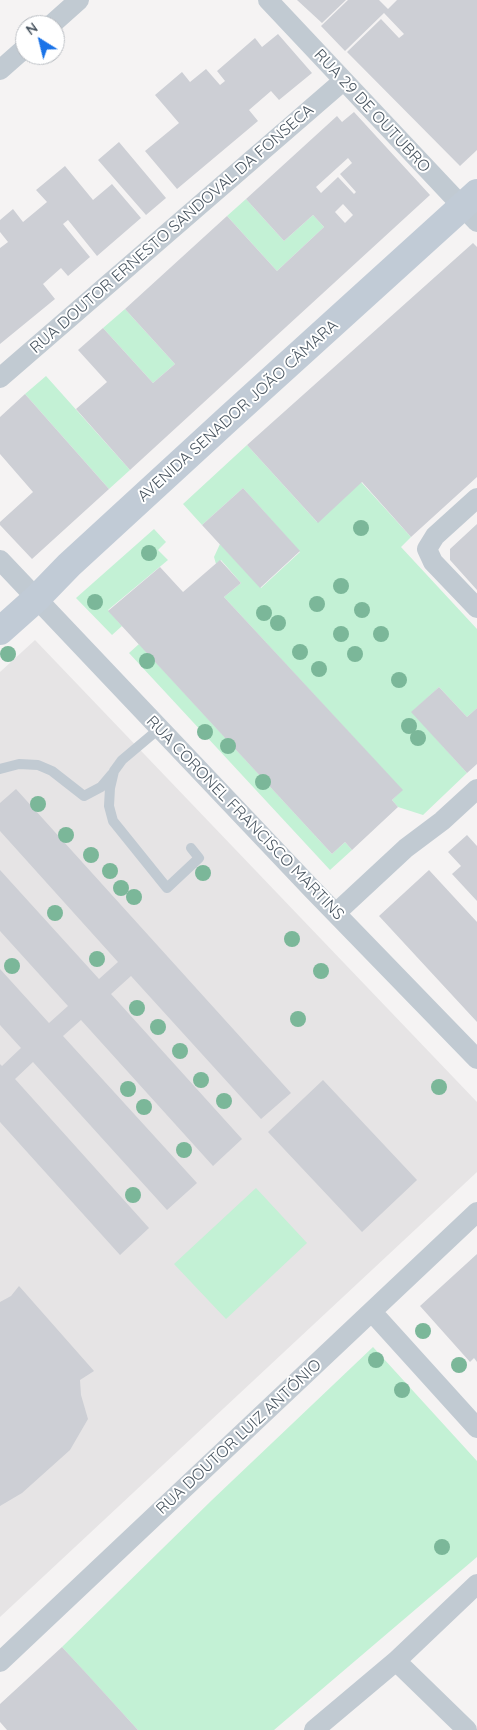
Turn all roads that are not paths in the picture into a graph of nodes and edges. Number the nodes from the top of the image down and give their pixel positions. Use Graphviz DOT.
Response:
graph roads {
  1 [pos="79,0"];
  2 [pos="268,0"];
  3 [pos="62,15"];
  4 [pos="15,57"];
  5 [pos="0,70"];
  6 [pos="343,81"];
  7 [pos="472,207"];
  8 [pos="0,378"];
  9 [pos="477,498"];
  10 [pos="0,560"];
  11 [pos="37,598"];
  12 [pos="477,608"];
  13 [pos="0,631"];
  14 [pos="160,728"];
  15 [pos="0,769"];
  16 [pos="114,771"];
  17 [pos="477,789"];
  18 [pos="191,848"];
  19 [pos="336,913"];
  20 [pos="477,1059"];
  21 [pos="477,1212"];
  22 [pos="372,1312"];
  23 [pos="477,1428"];
  24 [pos="477,1584"];
  25 [pos="396,1661"];
  26 [pos="0,1662"];
  27 [pos="314,1730"];
  28 [pos="467,1730"];
  1 -- 3 [label="street"];
  2 -- 6 [label="street, RUA 29 DE OUTUBRO"];
  4 -- 5 [label="street"];
  6 -- 7 [label="street, RUA 29 DE OUTUBRO"];
  6 -- 8 [label="street, RUA DOUTOR ERNESTO SANDOVAL DA FONSECA"];
  7 -- 11 [label="main road, AVENIDA SENADOR JOÃO CÂMARA"];
  9 -- 12 [label="street"];
  10 -- 11 [label="street, RUA CORONEL FRANCISCO MARTINS"];
  11 -- 13 [label="main road, AVENIDA SENADOR JOÃO CÂMARA"];
  11 -- 14 [label="street, RUA CORONEL FRANCISCO MARTINS"];
  14 -- 16 [label="lane"];
  14 -- 19 [label="street, RUA CORONEL FRANCISCO MARTINS"];
  15 -- 16 [label="lane"];
  16 -- 18 [label="lane"];
  17 -- 19 [label="street"];
  19 -- 20 [label="street, RUA CORONEL FRANCISCO MARTINS"];
  21 -- 22 [label="street, RUA DOUTOR LUIZ ANTÓNIO"];
  22 -- 23 [label="street"];
  22 -- 26 [label="street, RUA DOUTOR LUIZ ANTÓNIO"];
  24 -- 25 [label="street"];
  25 -- 27 [label="street"];
  25 -- 28 [label="street"];
}
